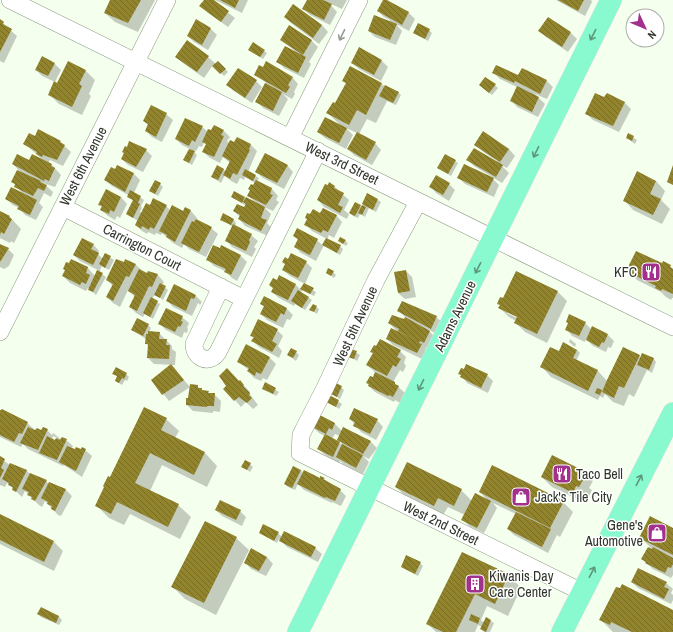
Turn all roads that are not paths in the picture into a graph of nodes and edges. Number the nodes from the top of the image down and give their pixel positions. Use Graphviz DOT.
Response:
graph roads {
  1 [pos="10,0"];
  2 [pos="167,0"];
  3 [pos="359,0"];
  4 [pos="611,0"];
  5 [pos="136,62"];
  6 [pos="290,138"];
  7 [pos="318,152"];
  8 [pos="418,202"];
  9 [pos="63,207"];
  10 [pos="493,238"];
  11 [pos="221,287"];
  12 [pos="244,298"];
  13 [pos="673,327"];
  14 [pos="0,332"];
  15 [pos="673,413"];
  16 [pos="300,453"];
  17 [pos="370,488"];
  18 [pos="582,592"];
  19 [pos="298,632"];
  20 [pos="562,632"];
  1 -- 5 [label="street, West 3rd Street"];
  2 -- 5 [label="street, West 6th Avenue"];
  3 -- 6 [label="street, one-way"];
  4 -- 10 [label="main road, Adams Avenue, one-way"];
  5 -- 6 [label="street, West 3rd Street"];
  5 -- 9 [label="street, West 6th Avenue"];
  6 -- 7 [label="street, West 3rd Street"];
  7 -- 8 [label="street, West 3rd Street"];
  7 -- 12 [label="street"];
  8 -- 10 [label="street, West 3rd Street"];
  8 -- 16 [label="street, West 5th Avenue"];
  9 -- 11 [label="street, Carrington Court"];
  9 -- 14 [label="street, West 6th Avenue"];
  10 -- 13 [label="street, West 3rd Street"];
  10 -- 17 [label="main road, Adams Avenue, one-way"];
  11 -- 12 [label="street, Carrington Court"];
  11 -- 12 [label="street"];
  18 -- 15 [label="main road, one-way"];
  16 -- 17 [label="street, West 2nd Street"];
  17 -- 18 [label="street, West 2nd Street"];
  17 -- 19 [label="main road, Adams Avenue"];
  18 -- 20 [label="main road"];
}
